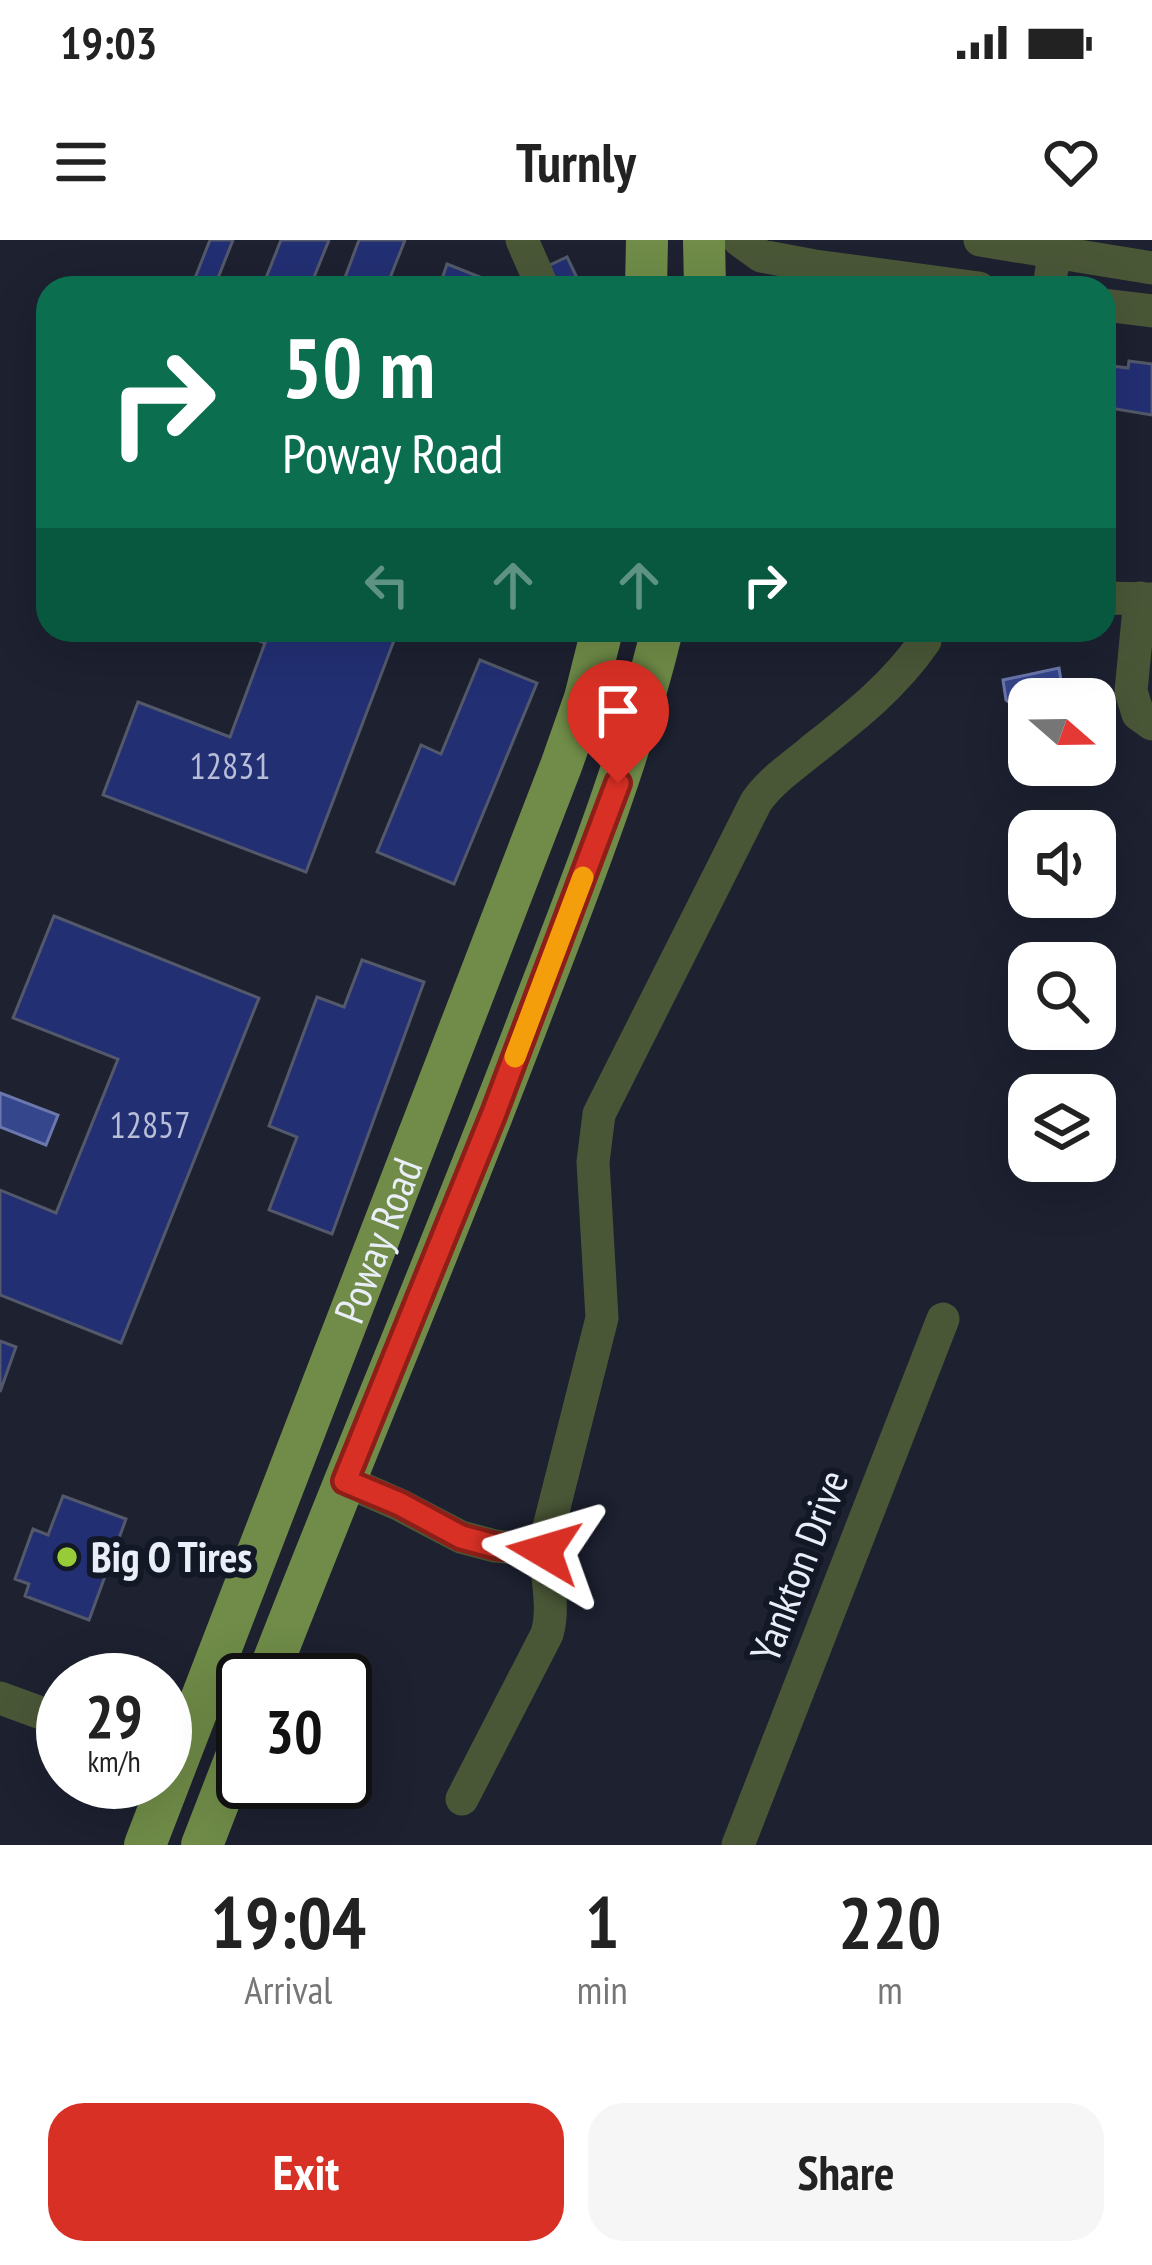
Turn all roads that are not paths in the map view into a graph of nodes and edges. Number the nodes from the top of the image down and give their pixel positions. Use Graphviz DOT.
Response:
graph roads {
  1 [pos="522,240"];
  2 [pos="646,240"];
  3 [pos="704,240"];
  4 [pos="739,240"];
  5 [pos="980,240"];
  6 [pos="1055,246"];
  7 [pos="1152,268"];
  8 [pos="538,276"];
  9 [pos="646,276"];
  10 [pos="705,276"];
  11 [pos="890,276"];
  12 [pos="1051,276"];
  13 [pos="1116,306"];
  14 [pos="1152,311"];
  15 [pos="1146,598"];
  16 [pos="599,642"];
  17 [pos="659,642"];
  18 [pos="927,642"];
  19 [pos="1152,724"];
  20 [pos="943,1319"];
  21 [pos="345,1481"];
  22 [pos="544,1551"];
  23 [pos="277,1653"];
  24 [pos="0,1671"];
  25 [pos="0,1687"];
  26 [pos="0,1698"];
  27 [pos="192,1706"];
  28 [pos="36,1711"];
  29 [pos="462,1799"];
  30 [pos="157,1809"];
  31 [pos="216,1809"];
  32 [pos="146,1845"];
  33 [pos="202,1845"];
  34 [pos="738,1845"];
  1 -- 8 [label="street"];
  2 -- 9 [label="main road"];
  3 -- 10 [label="main road"];
  4 -- 11 [label="street"];
  5 -- 6 [label="street"];
  6 -- 7 [label="street"];
  6 -- 12 [label="street"];
  13 -- 14 [label="street"];
  15 -- 19 [label="street"];
  16 -- 27 [label="main road, Poway Road"];
  17 -- 21 [label="main road, Poway Road"];
  18 -- 22 [label="street"];
  20 -- 34 [label="street, Yankton Drive"];
  21 -- 22 [label="street"];
  21 -- 23 [label="main road, Poway Road"];
  22 -- 29 [label="street"];
  24 -- 25 [label="street"];
  26 -- 28 [label="street"];
  30 -- 32 [label="main road, Poway Road"];
  31 -- 33 [label="main road"];
}
